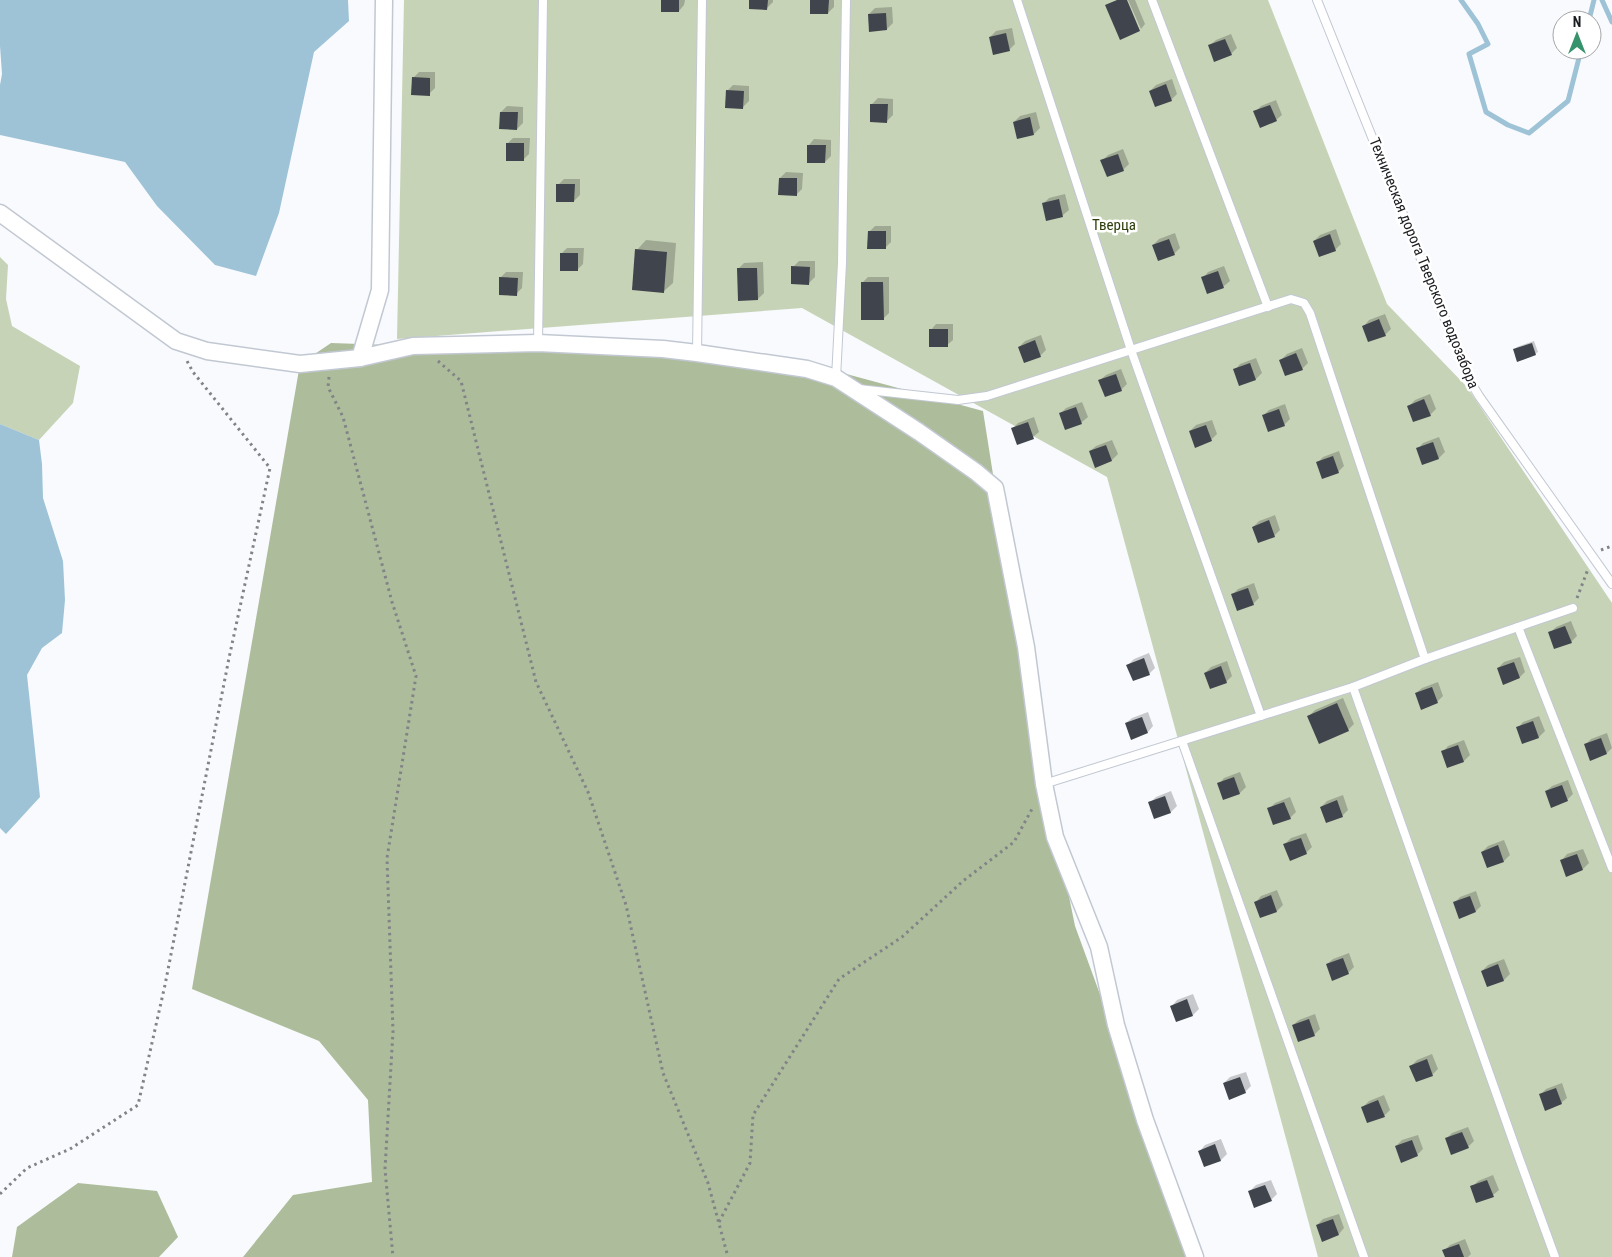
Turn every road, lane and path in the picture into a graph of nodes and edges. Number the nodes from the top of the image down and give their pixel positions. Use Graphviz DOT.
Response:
graph roads {
  1 [pos="384,0"];
  2 [pos="543,0"];
  3 [pos="702,0"];
  4 [pos="846,0"];
  5 [pos="1016,0"];
  6 [pos="1152,0"];
  7 [pos="1317,0"];
  8 [pos="0,212"];
  9 [pos="1268,306"];
  10 [pos="176,341"];
  11 [pos="538,344"];
  12 [pos="422,346"];
  13 [pos="1131,350"];
  14 [pos="697,353"];
  15 [pos="360,358"];
  16 [pos="331,361"];
  17 [pos="836,378"];
  18 [pos="851,388"];
  19 [pos="1612,584"];
  20 [pos="1573,608"];
  21 [pos="1518,627"];
  22 [pos="1425,659"];
  23 [pos="1353,687"];
  24 [pos="1260,716"];
  25 [pos="1182,740"];
  26 [pos="1044,784"];
  27 [pos="1033,807"];
  28 [pos="1612,868"];
  29 [pos="0,1194"];
  30 [pos="719,1222"];
  31 [pos="393,1257"];
  32 [pos="728,1257"];
  33 [pos="1195,1257"];
  34 [pos="1364,1257"];
  35 [pos="1555,1257"];
  1 -- 15 [label="street"];
  2 -- 11 [label="lane"];
  3 -- 14 [label="lane"];
  4 -- 17 [label="lane"];
  5 -- 13 [label="lane"];
  6 -- 9 [label="lane"];
  7 -- 19 [label="lane, Техническая дорога Тверского водозабора"];
  8 -- 10 [label="street"];
  9 -- 13 [label="lane"];
  9 -- 22 [label="lane"];
  10 -- 16 [label="street"];
  10 -- 29 [label="path"];
  11 -- 12 [label="street"];
  11 -- 14 [label="street"];
  12 -- 15 [label="street"];
  12 -- 30 [label="path"];
  13 -- 18 [label="lane"];
  13 -- 24 [label="lane"];
  14 -- 17 [label="street"];
  15 -- 16 [label="street"];
  16 -- 31 [label="path"];
  17 -- 18 [label="street"];
  18 -- 26 [label="street"];
  20 -- 21 [label="lane"];
  21 -- 22 [label="lane"];
  21 -- 28 [label="lane"];
  22 -- 23 [label="lane"];
  23 -- 24 [label="lane"];
  23 -- 35 [label="lane"];
  24 -- 25 [label="lane"];
  25 -- 26 [label="lane"];
  25 -- 34 [label="lane"];
  26 -- 33 [label="street"];
  27 -- 30 [label="path"];
  30 -- 32 [label="path"];
}
